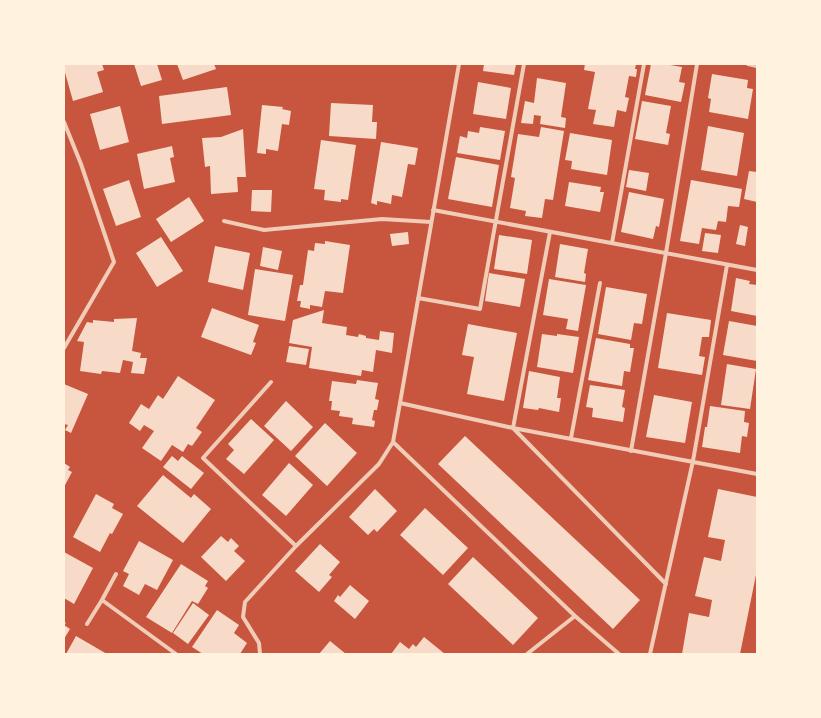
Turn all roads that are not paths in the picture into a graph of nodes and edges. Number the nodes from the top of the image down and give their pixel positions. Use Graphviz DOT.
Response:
graph roads {
  1 [pos="459,64"];
  2 [pos="524,64"];
  3 [pos="644,64"];
  4 [pos="697,64"];
  5 [pos="748,64"];
  6 [pos="757,66"];
  7 [pos="64,122"];
  8 [pos="433,210"];
  9 [pos="224,222"];
  10 [pos="431,222"];
  11 [pos="496,222"];
  12 [pos="550,232"];
  13 [pos="612,243"];
  14 [pos="666,253"];
  15 [pos="727,265"];
  16 [pos="757,270"];
  17 [pos="600,283"];
  18 [pos="418,298"];
  19 [pos="64,348"];
  20 [pos="271,382"];
  21 [pos="400,403"];
  22 [pos="513,428"];
  23 [pos="571,438"];
  24 [pos="393,442"];
  25 [pos="631,450"];
  26 [pos="692,461"];
  27 [pos="757,474"];
  28 [pos="296,546"];
  29 [pos="116,574"];
  30 [pos="666,584"];
  31 [pos="102,600"];
  32 [pos="575,616"];
  33 [pos="87,624"];
  34 [pos="176,654"];
  35 [pos="260,654"];
  36 [pos="527,654"];
  37 [pos="619,654"];
  38 [pos="650,654"];
  1 -- 8 [label="street"];
  2 -- 11 [label="street"];
  3 -- 13 [label="street"];
  4 -- 14 [label="street"];
  5 -- 6 [label="street"];
  7 -- 19 [label="street"];
  8 -- 10 [label="street"];
  8 -- 11 [label="street"];
  9 -- 10 [label="street"];
  10 -- 18 [label="street"];
  11 -- 12 [label="street"];
  11 -- 18 [label="street"];
  12 -- 13 [label="street"];
  12 -- 22 [label="street"];
  13 -- 14 [label="street"];
  14 -- 15 [label="street"];
  14 -- 25 [label="street"];
  15 -- 16 [label="street"];
  15 -- 26 [label="street"];
  17 -- 23 [label="street"];
  18 -- 21 [label="street"];
  20 -- 28 [label="street"];
  21 -- 22 [label="street"];
  21 -- 24 [label="street"];
  22 -- 23 [label="street"];
  22 -- 30 [label="street"];
  23 -- 25 [label="street"];
  24 -- 28 [label="street"];
  24 -- 32 [label="street"];
  25 -- 26 [label="street"];
  26 -- 27 [label="street"];
  26 -- 30 [label="street"];
  28 -- 35 [label="street"];
  29 -- 31 [label="street"];
  30 -- 38 [label="street"];
  31 -- 33 [label="street"];
  31 -- 34 [label="street"];
  32 -- 36 [label="street"];
  32 -- 37 [label="street"];
}
